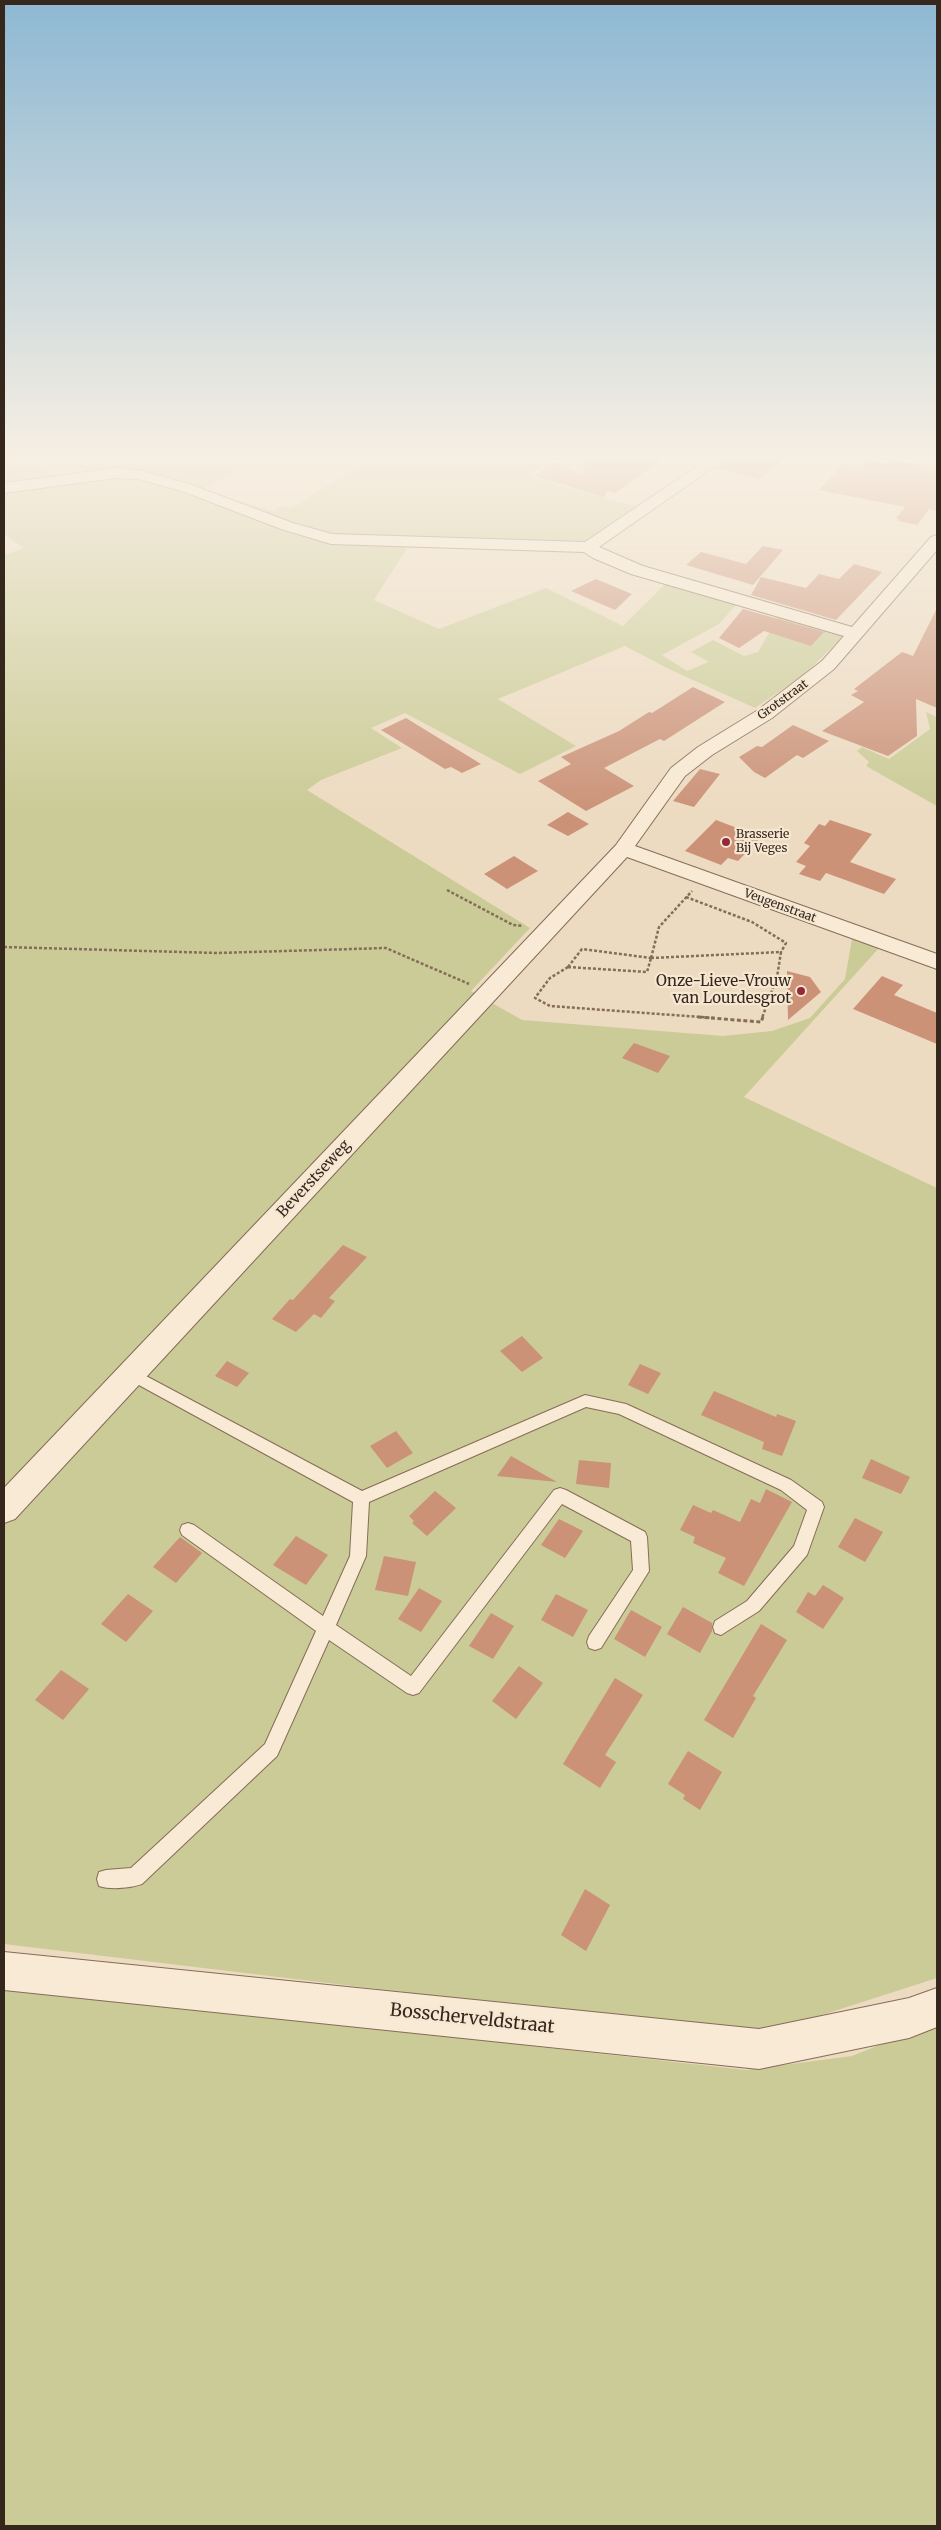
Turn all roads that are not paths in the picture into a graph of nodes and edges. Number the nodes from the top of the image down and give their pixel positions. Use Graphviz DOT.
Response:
graph roads {
  1 [pos="666,578"];
  2 [pos="905,578"];
  3 [pos="858,634"];
  4 [pos="623,849"];
  5 [pos="937,962"];
  6 [pos="131,1374"];
  7 [pos="361,1498"];
  8 [pos="4,1509"];
  9 [pos="188,1530"];
  10 [pos="721,1627"];
  11 [pos="326,1628"];
  12 [pos="596,1642"];
  13 [pos="106,1879"];
  14 [pos="4,1971"];
  15 [pos="937,2008"];
  1 -- 3 [label="street"];
  2 -- 3 [label="street, Grotstraat"];
  3 -- 4 [label="street, Grotstraat"];
  4 -- 5 [label="street, Veugenstraat"];
  4 -- 6 [label="street, Beverstseweg"];
  6 -- 7 [label="lane"];
  6 -- 8 [label="street, Beverstseweg"];
  7 -- 10 [label="lane"];
  7 -- 11 [label="lane"];
  9 -- 11 [label="lane"];
  11 -- 12 [label="lane"];
  11 -- 13 [label="lane"];
  14 -- 15 [label="street, Bosscherveldstraat"];
}
